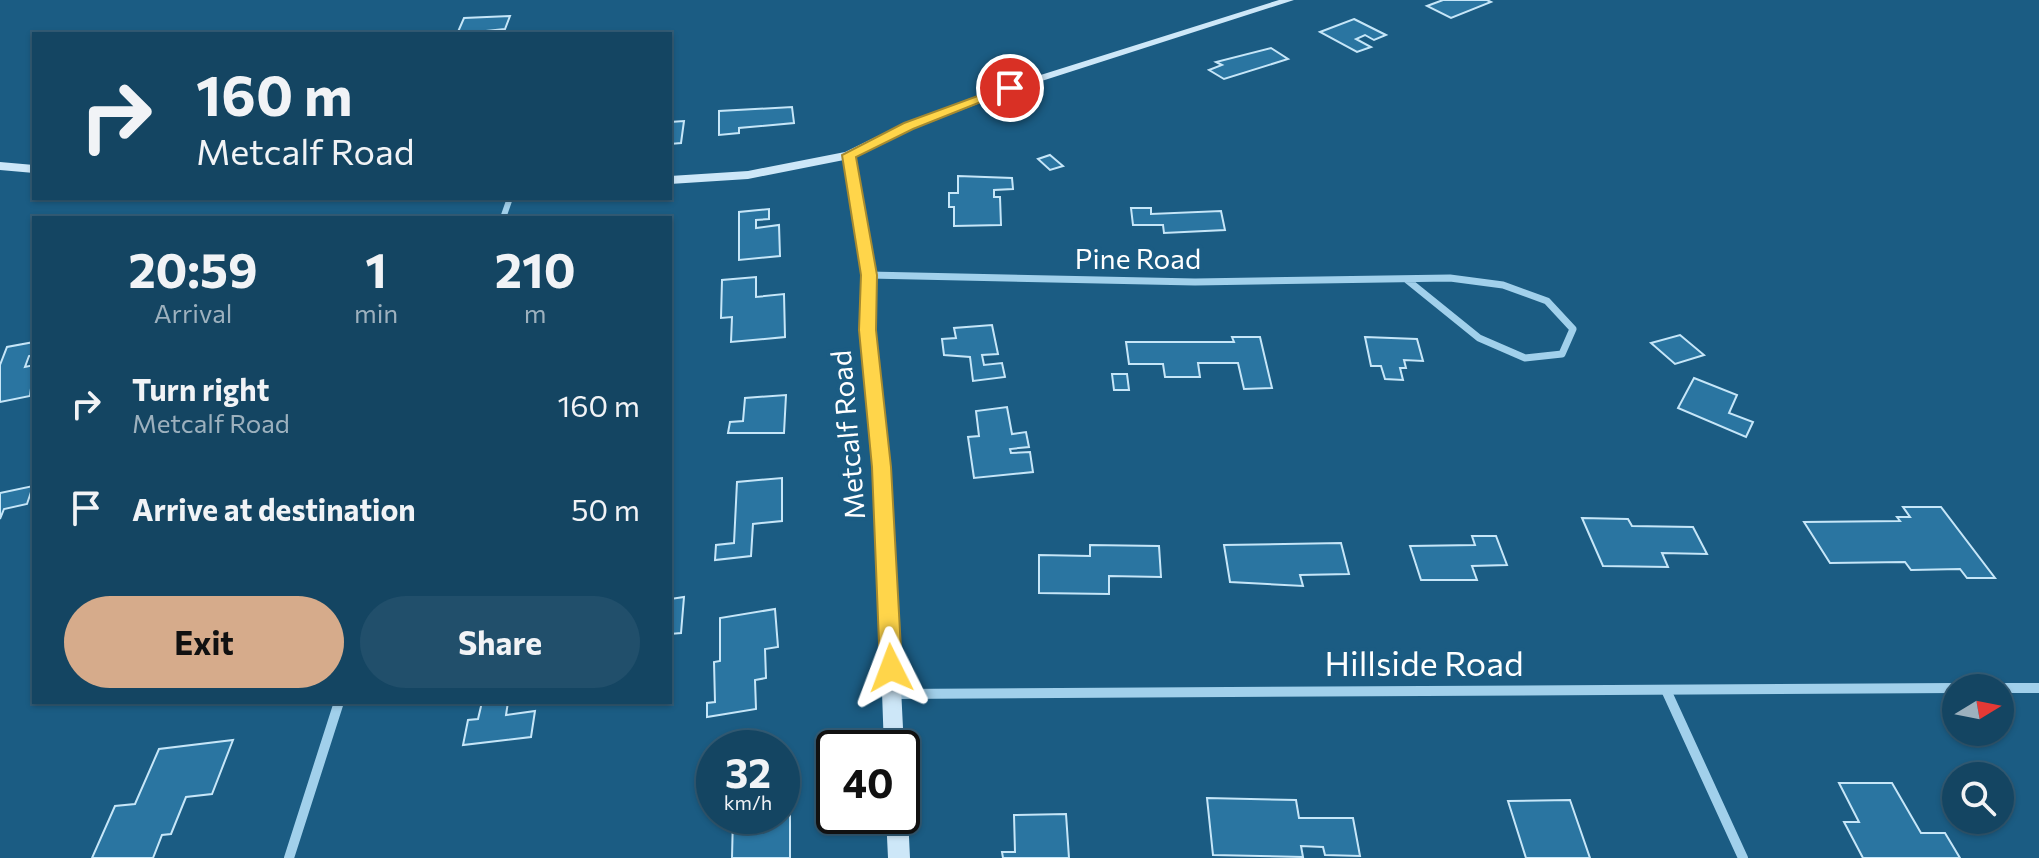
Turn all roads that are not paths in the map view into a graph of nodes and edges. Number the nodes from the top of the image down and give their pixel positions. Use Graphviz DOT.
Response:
graph roads {
  1 [pos="1289,0"];
  2 [pos="849,155"];
  3 [pos="0,166"];
  4 [pos="32,169"];
  5 [pos="672,180"];
  6 [pos="869,275"];
  7 [pos="1406,279"];
  8 [pos="1942,688"];
  9 [pos="2014,688"];
  10 [pos="2039,688"];
  11 [pos="1666,690"];
  12 [pos="892,694"];
  13 [pos="338,704"];
  14 [pos="893,730"];
  15 [pos="898,834"];
  16 [pos="289,858"];
  17 [pos="899,858"];
  18 [pos="1743,858"];
  1 -- 2 [label="street"];
  2 -- 5 [label="street"];
  2 -- 6 [label="street, Metcalf Road"];
  3 -- 4 [label="street"];
  6 -- 7 [label="street, Pine Road"];
  6 -- 12 [label="street, Metcalf Road"];
  7 -- 7 [label="street, Pine Road"];
  8 -- 11 [label="street, Hillside Road"];
  9 -- 10 [label="street"];
  11 -- 12 [label="street, Hillside Road"];
  11 -- 18 [label="street"];
  12 -- 14 [label="street, Metcalf Road"];
  13 -- 16 [label="street"];
  15 -- 17 [label="street"];
}
